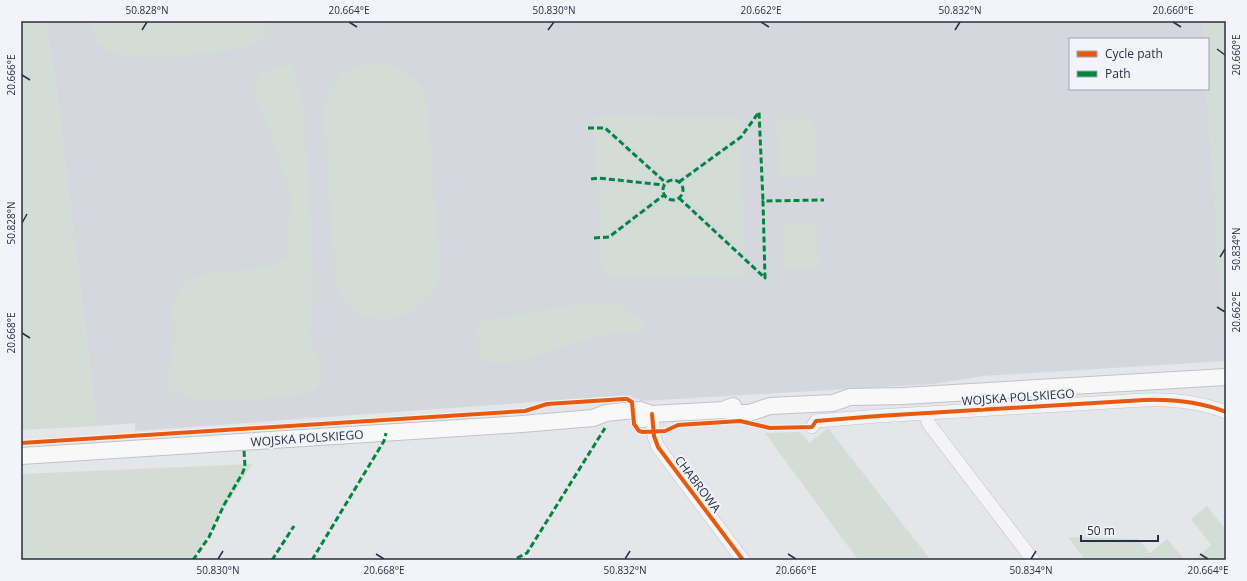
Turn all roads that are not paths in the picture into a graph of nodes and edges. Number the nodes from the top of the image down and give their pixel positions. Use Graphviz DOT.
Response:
graph roads {
  1 [pos="1226,377"];
  2 [pos="1226,412"];
  3 [pos="925,413"];
  4 [pos="652,414"];
  5 [pos="812,427"];
  6 [pos="21,456"];
  7 [pos="743,560"];
  8 [pos="1033,560"];
  1 -- 4 [label="main road, WOJSKA POLSKIEGO"];
  2 -- 3 [label="street, WOJSKA POLSKIEGO"];
  3 -- 5 [label="street, WOJSKA POLSKIEGO"];
  3 -- 8 [label="street"];
  4 -- 6 [label="main road, WOJSKA POLSKIEGO"];
  4 -- 7 [label="street, CHABROWA"];
}
